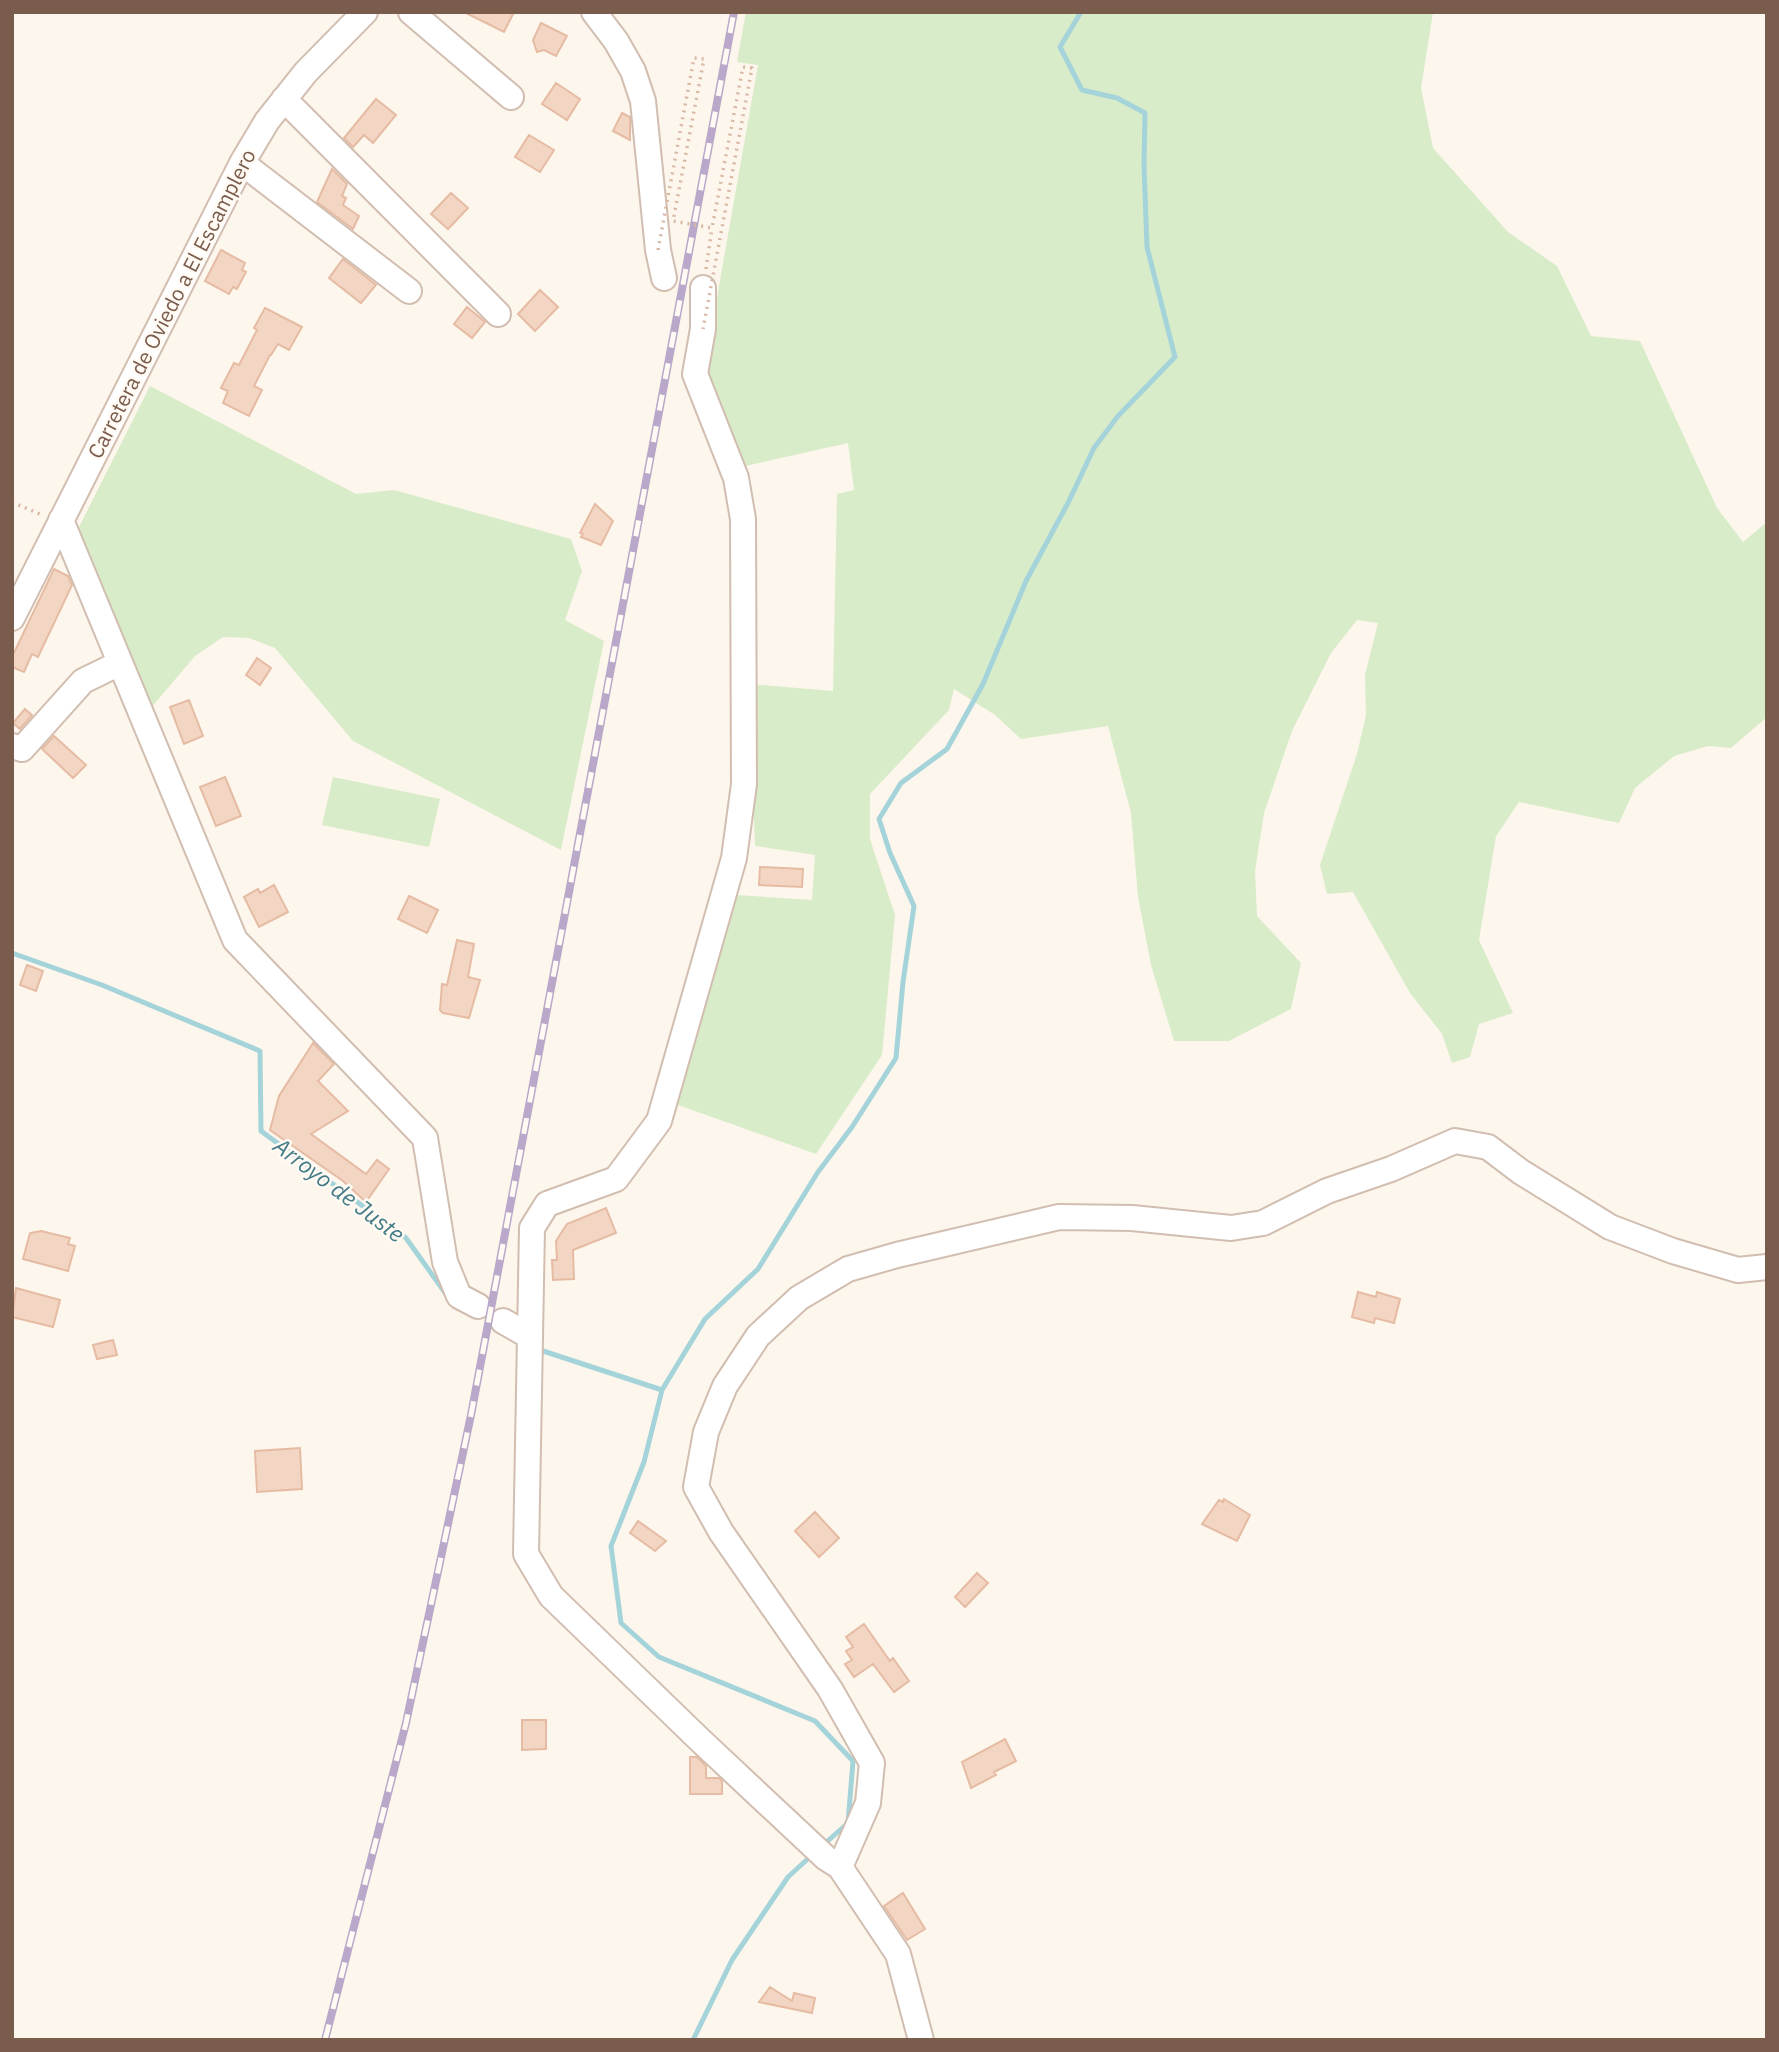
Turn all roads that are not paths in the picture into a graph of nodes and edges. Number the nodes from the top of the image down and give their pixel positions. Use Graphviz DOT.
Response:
graph roads {
  1 [pos="365,12"];
  2 [pos="411,12"];
  3 [pos="594,12"];
  4 [pos="511,97"];
  5 [pos="284,99"];
  6 [pos="242,163"];
  7 [pos="664,278"];
  8 [pos="703,288"];
  9 [pos="409,291"];
  10 [pos="498,314"];
  11 [pos="61,520"];
  12 [pos="12,618"];
  13 [pos="120,663"];
  14 [pos="12,746"];
  15 [pos="1767,1267"];
  16 [pos="478,1306"];
  17 [pos="503,1321"];
  18 [pos="529,1336"];
  19 [pos="833,1863"];
  20 [pos="921,2040"];
  1 -- 5 [label="street, Carretera de Oviedo a El Escamplero"];
  2 -- 4 [label="street"];
  3 -- 7 [label="street"];
  5 -- 6 [label="street, Carretera de Oviedo a El Escamplero"];
  5 -- 10 [label="street"];
  6 -- 9 [label="street"];
  6 -- 11 [label="street, Carretera de Oviedo a El Escamplero"];
  8 -- 18 [label="street"];
  11 -- 12 [label="street, Carretera de Oviedo a El Escamplero"];
  11 -- 13 [label="street"];
  13 -- 14 [label="street"];
  13 -- 16 [label="street"];
  15 -- 19 [label="street"];
  17 -- 18 [label="street"];
  18 -- 19 [label="street"];
  19 -- 20 [label="street"];
}
